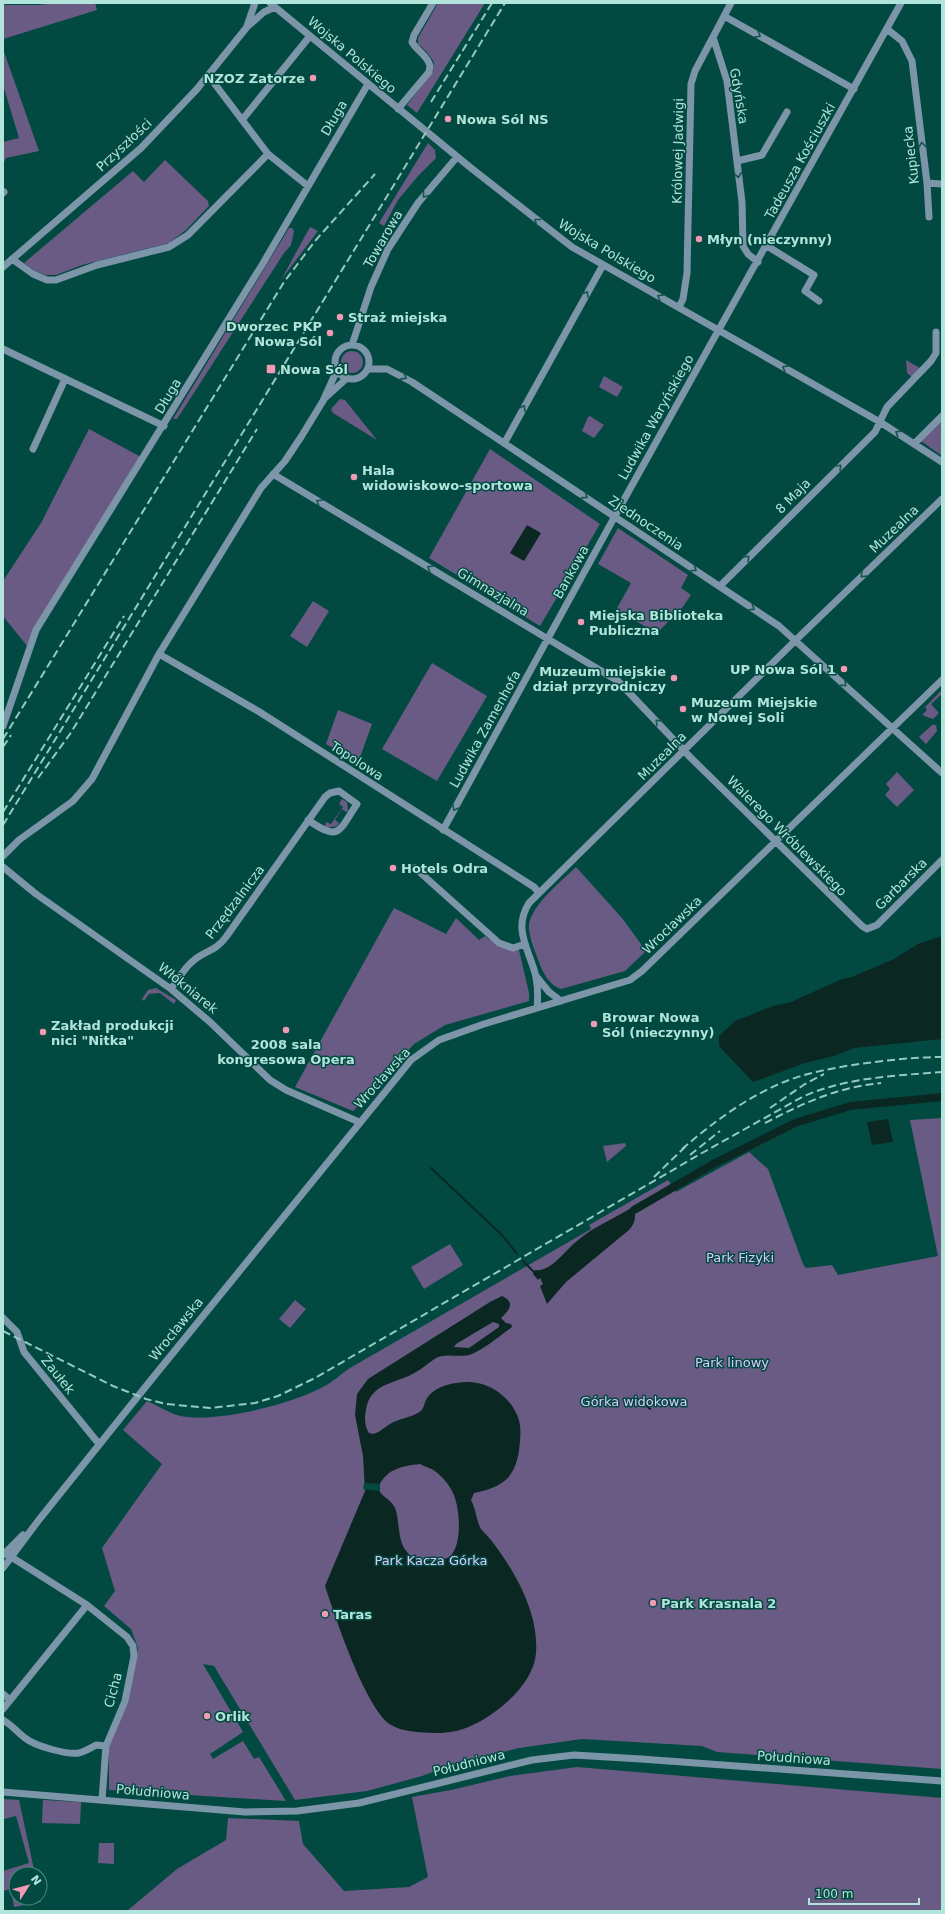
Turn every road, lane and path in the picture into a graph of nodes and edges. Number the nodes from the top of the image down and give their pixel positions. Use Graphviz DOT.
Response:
graph roads {
  1 [pos="255,3"];
  2 [pos="433,3"];
  3 [pos="731,3"];
  4 [pos="901,3"];
  5 [pos="272,5"];
  6 [pos="724,16"];
  7 [pos="247,26"];
  8 [pos="887,29"];
  9 [pos="310,36"];
  10 [pos="712,37"];
  11 [pos="208,75"];
  12 [pos="368,84"];
  13 [pos="854,89"];
  14 [pos="398,109"];
  15 [pos="787,112"];
  16 [pos="242,120"];
  17 [pos="268,154"];
  18 [pos="457,156"];
  19 [pos="736,161"];
  20 [pos="927,183"];
  21 [pos="942,184"];
  22 [pos="308,186"];
  23 [pos="929,217"];
  24 [pos="767,246"];
  25 [pos="12,259"];
  26 [pos="758,262"];
  27 [pos="603,265"];
  28 [pos="3,267"];
  29 [pos="819,302"];
  30 [pos="679,307"];
  31 [pos="718,330"];
  32 [pos="936,332"];
  33 [pos="352,345"];
  34 [pos="3,349"];
  35 [pos="368,369"];
  36 [pos="337,370"];
  37 [pos="347,378"];
  38 [pos="65,379"];
  39 [pos="325,398"];
  40 [pos="942,416"];
  41 [pos="880,422"];
  42 [pos="164,426"];
  43 [pos="505,442"];
  44 [pos="915,443"];
  45 [pos="33,449"];
  46 [pos="942,462"];
  47 [pos="272,474"];
  48 [pos="942,499"];
  49 [pos="615,516"];
  50 [pos="720,586"];
  51 [pos="548,639"];
  52 [pos="796,641"];
  53 [pos="159,654"];
  54 [pos="942,680"];
  55 [pos="3,726"];
  56 [pos="893,728"];
  57 [pos="684,751"];
  58 [pos="942,773"];
  59 [pos="308,820"];
  60 [pos="443,830"];
  61 [pos="776,841"];
  62 [pos="3,856"];
  63 [pos="942,860"];
  64 [pos="3,867"];
  65 [pos="415,868"];
  66 [pos="539,893"];
  67 [pos="877,924"];
  68 [pos="525,944"];
  69 [pos="536,976"];
  70 [pos="172,989"];
  71 [pos="561,1001"];
  72 [pos="537,1008"];
  73 [pos="359,1122"];
  74 [pos="3,1318"];
  75 [pos="99,1444"];
  76 [pos="6,1555"];
  77 [pos="3,1568"];
  78 [pos="87,1605"];
  79 [pos="3,1694"];
  80 [pos="10,1700"];
  81 [pos="3,1708"];
  82 [pos="3,1720"];
  83 [pos="106,1746"];
  84 [pos="942,1781"];
  85 [pos="3,1792"];
  86 [pos="102,1800"];
  1 -- 7 [label="street, Przyszłości"];
  2 -- 14 [label="street"];
  3 -- 6 [label="street, Królowej Jadwigi"];
  4 -- 8 [label="street, Tadeusza Kościuszki"];
  5 -- 7 [label="street, Przyszłości"];
  5 -- 9 [label="street, Wojska Polskiego"];
  6 -- 10 [label="street, Królowej Jadwigi"];
  6 -- 13 [label="street, one-way"];
  7 -- 11 [label="street, Przyszłości"];
  8 -- 13 [label="street, Tadeusza Kościuszki"];
  20 -- 8 [label="street, Kupiecka, one-way"];
  9 -- 12 [label="street, Wojska Polskiego"];
  9 -- 16 [label="street"];
  10 -- 19 [label="street, Gdyńska"];
  10 -- 30 [label="street, Królowej Jadwigi"];
  11 -- 16 [label="street"];
  11 -- 25 [label="street, Przyszłości"];
  12 -- 14 [label="street, Wojska Polskiego"];
  12 -- 22 [label="street, Długa"];
  13 -- 24 [label="street, Tadeusza Kościuszki"];
  14 -- 18 [label="street, Wojska Polskiego"];
  15 -- 19 [label="street"];
  16 -- 17 [label="street"];
  17 -- 22 [label="street"];
  17 -- 25 [label="street"];
  27 -- 18 [label="street, Wojska Polskiego, one-way"];
  18 -- 33 [label="street, Towarowa, one-way"];
  19 -- 26 [label="street, Gdyńska, one-way"];
  20 -- 21 [label="street"];
  20 -- 23 [label="street, Kupiecka"];
  22 -- 42 [label="street, Długa"];
  24 -- 26 [label="street, Tadeusza Kościuszki"];
  24 -- 29 [label="street"];
  25 -- 28 [label="street, Przyszłości"];
  26 -- 31 [label="street, Tadeusza Kościuszki"];
  30 -- 27 [label="street, Wojska Polskiego, one-way"];
  43 -- 27 [label="street, one-way"];
  30 -- 31 [label="street, Wojska Polskiego"];
  41 -- 31 [label="street, Wojska Polskiego, one-way"];
  31 -- 49 [label="street, Ludwika Waryńskiego"];
  32 -- 41 [label="street"];
  33 -- 35 [label="street"];
  33 -- 36 [label="street"];
  34 -- 38 [label="street"];
  35 -- 37 [label="street"];
  35 -- 43 [label="street, Zjednoczenia, one-way"];
  36 -- 37 [label="street"];
  36 -- 39 [label="street"];
  37 -- 39 [label="street"];
  38 -- 42 [label="street"];
  38 -- 45 [label="street"];
  39 -- 47 [label="street"];
  40 -- 44 [label="street"];
  44 -- 41 [label="street, Wojska Polskiego, one-way"];
  50 -- 41 [label="street, 8 Maja, one-way"];
  42 -- 55 [label="street, Długa"];
  43 -- 49 [label="street, Zjednoczenia, one-way"];
  44 -- 46 [label="street, Wojska Polskiego"];
  51 -- 47 [label="street, Gimnazjalna, one-way"];
  47 -- 53 [label="street"];
  48 -- 52 [label="street, Muzealna, one-way"];
  49 -- 50 [label="street, Zjednoczenia, one-way"];
  49 -- 51 [label="street, Bankowa"];
  50 -- 52 [label="street, Zjednoczenia, one-way"];
  57 -- 51 [label="street, Gimnazjalna, one-way"];
  51 -- 60 [label="street, Ludwika Zamenhofa, one-way"];
  52 -- 56 [label="street, Zjednoczenia, one-way"];
  52 -- 57 [label="street, Muzealna"];
  53 -- 60 [label="street, Topolowa"];
  53 -- 62 [label="street"];
  54 -- 56 [label="street, Wrocławska"];
  56 -- 58 [label="street, Zjednoczenia"];
  56 -- 61 [label="street, Wrocławska"];
  57 -- 61 [label="street, Walerego Wróblewskiego"];
  57 -- 66 [label="street, Muzealna"];
  59 -- 59 [label="street, Przędzalnicza"];
  59 -- 70 [label="street, Przędzalnicza"];
  60 -- 66 [label="street, Topolowa"];
  61 -- 67 [label="street, Walerego Wróblewskiego"];
  61 -- 71 [label="street, Wrocławska"];
  63 -- 67 [label="street, Garbarska"];
  64 -- 70 [label="street, Włókniarek"];
  65 -- 68 [label="street"];
  66 -- 68 [label="street, Muzealna"];
  68 -- 69 [label="street, Muzealna"];
  69 -- 71 [label="street"];
  69 -- 72 [label="street, Muzealna"];
  70 -- 73 [label="street, Włókniarek"];
  71 -- 72 [label="street, Wrocławska"];
  72 -- 73 [label="street, Wrocławska"];
  73 -- 75 [label="street, Wrocławska"];
  74 -- 75 [label="street, Zaułek"];
  75 -- 76 [label="street, Wrocławska"];
  76 -- 77 [label="street, Wrocławska"];
  76 -- 78 [label="street, Cicha"];
  78 -- 80 [label="street"];
  78 -- 83 [label="street, Cicha"];
  79 -- 80 [label="street"];
  80 -- 81 [label="street"];
  82 -- 83 [label="street"];
  83 -- 86 [label="street, Cicha"];
  84 -- 86 [label="street, Południowa"];
  85 -- 86 [label="street, Południowa"];
}
